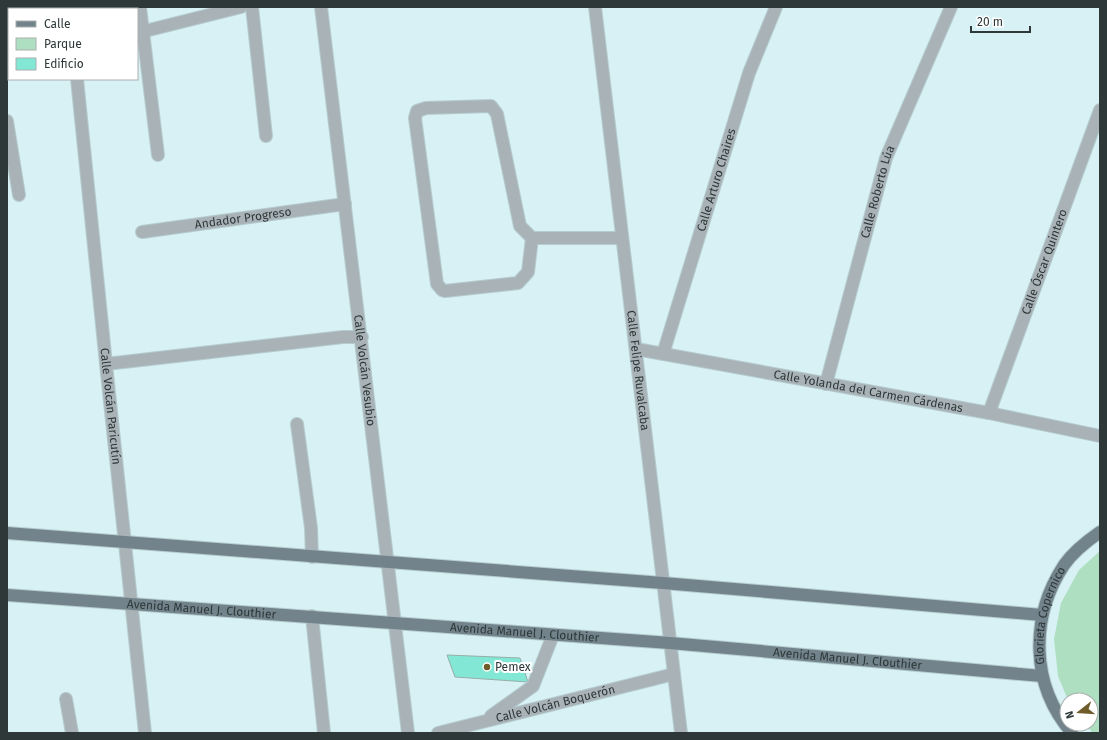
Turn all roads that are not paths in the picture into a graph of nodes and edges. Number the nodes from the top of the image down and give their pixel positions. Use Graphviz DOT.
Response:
graph roads {
  1 [pos="140,7"];
  2 [pos="241,7"];
  3 [pos="252,7"];
  4 [pos="321,7"];
  5 [pos="595,7"];
  6 [pos="776,7"];
  7 [pos="951,7"];
  8 [pos="140,32"];
  9 [pos="77,80"];
  10 [pos="1100,110"];
  11 [pos="7,121"];
  12 [pos="266,136"];
  13 [pos="158,155"];
  14 [pos="19,195"];
  15 [pos="345,204"];
  16 [pos="142,232"];
  17 [pos="532,238"];
  18 [pos="622,238"];
  19 [pos="362,337"];
  20 [pos="636,349"];
  21 [pos="663,354"];
  22 [pos="106,364"];
  23 [pos="826,384"];
  24 [pos="989,413"];
  25 [pos="297,424"];
  26 [pos="1100,436"];
  27 [pos="1100,532"];
  28 [pos="7,533"];
  29 [pos="125,542"];
  30 [pos="312,557"];
  31 [pos="388,563"];
  32 [pos="663,583"];
  33 [pos="7,595"];
  34 [pos="131,603"];
  35 [pos="1042,615"];
  36 [pos="312,616"];
  37 [pos="396,623"];
  38 [pos="553,634"];
  39 [pos="670,643"];
  40 [pos="674,674"];
  41 [pos="1042,676"];
  42 [pos="66,699"];
  43 [pos="486,720"];
  44 [pos="72,733"];
  45 [pos="145,733"];
  46 [pos="324,733"];
  47 [pos="408,733"];
  48 [pos="438,733"];
  49 [pos="681,733"];
  50 [pos="1072,733"];
  1 -- 8 [label="street"];
  2 -- 8 [label="street"];
  3 -- 12 [label="street"];
  4 -- 15 [label="street, Calle Volcán Vesubio"];
  5 -- 18 [label="street, Calle Felipe Ruvalcaba"];
  6 -- 21 [label="street, Calle Arturo Chaires"];
  7 -- 23 [label="street, Calle Roberto Lúa"];
  8 -- 13 [label="street"];
  9 -- 22 [label="street, Calle Volcán Paricutín"];
  10 -- 24 [label="street, Calle Óscar Quintero"];
  11 -- 14 [label="street"];
  15 -- 16 [label="street, Andador Progreso"];
  15 -- 19 [label="street, Calle Volcán Vesubio"];
  17 -- 17 [label="street"];
  17 -- 18 [label="street"];
  18 -- 20 [label="street, Calle Felipe Ruvalcaba"];
  19 -- 22 [label="street"];
  19 -- 31 [label="street, Calle Volcán Vesubio"];
  20 -- 21 [label="street, Calle Yolanda del Carmen Cárdenas"];
  20 -- 32 [label="street, Calle Felipe Ruvalcaba"];
  21 -- 23 [label="street, Calle Yolanda del Carmen Cárdenas"];
  22 -- 29 [label="street, Calle Volcán Paricutín"];
  23 -- 24 [label="street, Calle Yolanda del Carmen Cárdenas"];
  24 -- 26 [label="street, Calle Yolanda del Carmen Cárdenas"];
  25 -- 30 [label="street"];
  27 -- 35 [label="main road, Glorieta Copernico"];
  28 -- 29 [label="main road"];
  29 -- 30 [label="main road"];
  29 -- 34 [label="street, Calle Volcán Paricutín"];
  30 -- 31 [label="main road"];
  31 -- 32 [label="main road"];
  31 -- 37 [label="street, Calle Volcán Vesubio"];
  32 -- 35 [label="main road"];
  32 -- 39 [label="street, Calle Felipe Ruvalcaba"];
  33 -- 34 [label="main road, Avenida Manuel J. Clouthier"];
  34 -- 36 [label="main road, Avenida Manuel J. Clouthier"];
  34 -- 45 [label="street, Calle Volcán Paricutín"];
  35 -- 41 [label="main road, Glorieta Copernico"];
  36 -- 37 [label="main road, Avenida Manuel J. Clouthier"];
  36 -- 46 [label="street"];
  37 -- 38 [label="main road, Avenida Manuel J. Clouthier"];
  37 -- 47 [label="street, Calle Volcán Vesubio"];
  38 -- 39 [label="main road, Avenida Manuel J. Clouthier"];
  38 -- 43 [label="street"];
  39 -- 40 [label="street, Calle Felipe Ruvalcaba"];
  39 -- 41 [label="main road, Avenida Manuel J. Clouthier"];
  40 -- 43 [label="street, Calle Volcán Boquerón"];
  40 -- 49 [label="street, Calle Felipe Ruvalcaba"];
  41 -- 50 [label="main road, Glorieta Copernico"];
  42 -- 44 [label="street"];
  43 -- 48 [label="street, Calle Volcán Boquerón"];
}
